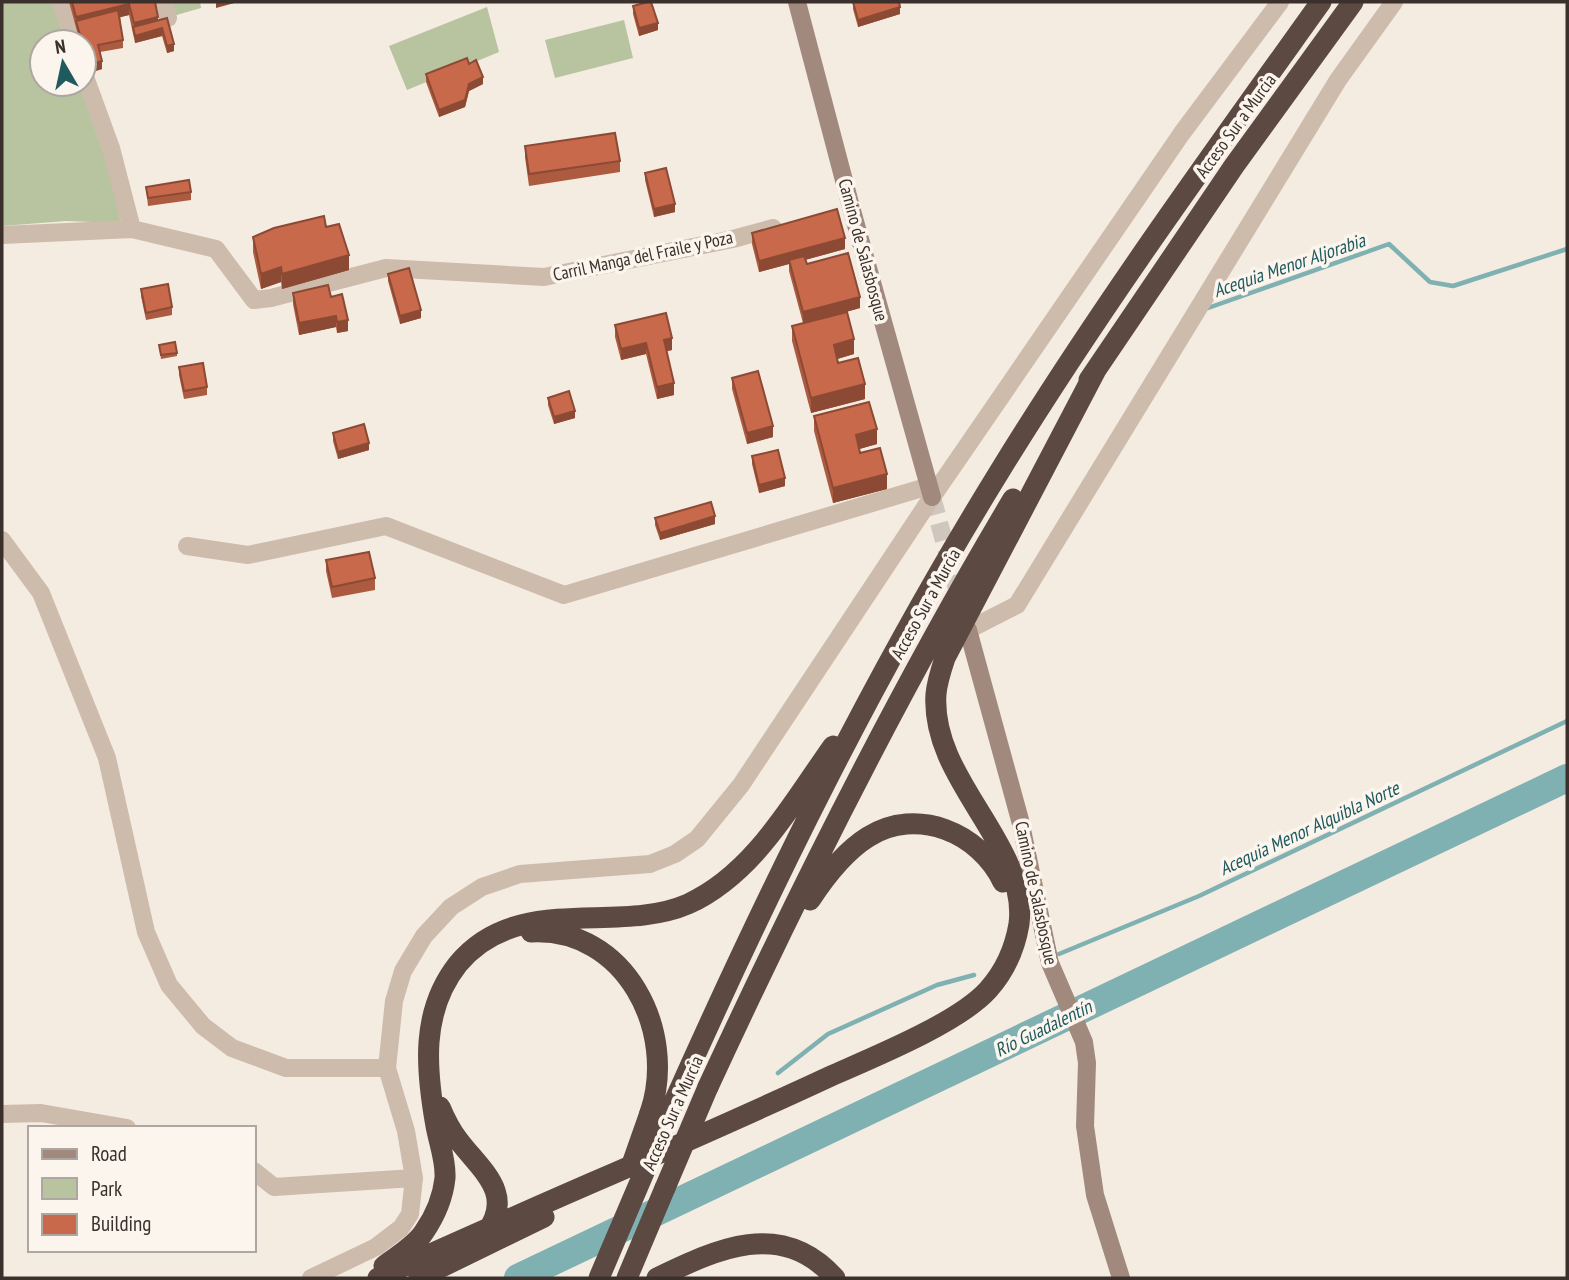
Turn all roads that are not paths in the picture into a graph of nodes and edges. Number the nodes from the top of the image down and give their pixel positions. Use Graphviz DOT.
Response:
graph roads {
  1 [pos="61,2"];
  2 [pos="797,2"];
  3 [pos="1280,2"];
  4 [pos="1321,2"];
  5 [pos="1353,2"];
  6 [pos="1394,2"];
  7 [pos="70,28"];
  8 [pos="93,98"];
  9 [pos="785,225"];
  10 [pos="132,229"];
  11 [pos="2,235"];
  12 [pos="1097,368"];
  13 [pos="930,492"];
  14 [pos="2,540"];
  15 [pos="187,547"];
  16 [pos="874,688"];
  17 [pos="485,942"];
  18 [pos="1010,958"];
  19 [pos="741,1016"];
  20 [pos="387,1068"];
  21 [pos="428,1076"];
  22 [pos="762,1108"];
  23 [pos="2,1114"];
  24 [pos="116,1126"];
  25 [pos="256,1172"];
  26 [pos="414,1178"];
  27 [pos="664,1188"];
  28 [pos="491,1226"];
  29 [pos="311,1278"];
  30 [pos="364,1278"];
  31 [pos="378,1278"];
  32 [pos="411,1278"];
  33 [pos="419,1278"];
  34 [pos="598,1278"];
  35 [pos="627,1278"];
  36 [pos="635,1278"];
  37 [pos="657,1278"];
  38 [pos="835,1278"];
  39 [pos="1121,1278"];
  1 -- 7 [label="street"];
  2 -- 13 [label="street, Camino de Salasbosque"];
  3 -- 13 [label="street"];
  4 -- 16 [label="highway, Acceso Sur a Murcia"];
  5 -- 12 [label="highway, Acceso Sur a Murcia"];
  6 -- 39 [label="street, Camino de Salasbosque"];
  8 -- 10 [label="street"];
  9 -- 10 [label="street, Carril Manga del Fraile y Poza"];
  10 -- 11 [label="street, Carril Manga del Fraile y Poza"];
  12 -- 18 [label="highway"];
  12 -- 19 [label="highway, Acceso Sur a Murcia"];
  13 -- 15 [label="street"];
  13 -- 20 [label="street"];
  14 -- 20 [label="street"];
  16 -- 17 [label="highway"];
  16 -- 34 [label="highway, Acceso Sur a Murcia, bridge"];
  17 -- 21 [label="highway"];
  17 -- 34 [label="highway, bridge"];
  18 -- 19 [label="highway"];
  18 -- 22 [label="highway"];
  19 -- 27 [label="highway, Acceso Sur a Murcia, bridge"];
  20 -- 26 [label="street"];
  21 -- 28 [label="highway"];
  21 -- 30 [label="highway"];
  22 -- 28 [label="highway"];
  22 -- 33 [label="highway"];
  23 -- 24 [label="street"];
  25 -- 26 [label="street"];
  26 -- 29 [label="street"];
  27 -- 35 [label="highway, Acceso Sur a Murcia"];
  27 -- 36 [label="highway"];
  28 -- 31 [label="highway"];
  28 -- 32 [label="highway"];
  37 -- 38 [label="highway"];
}
